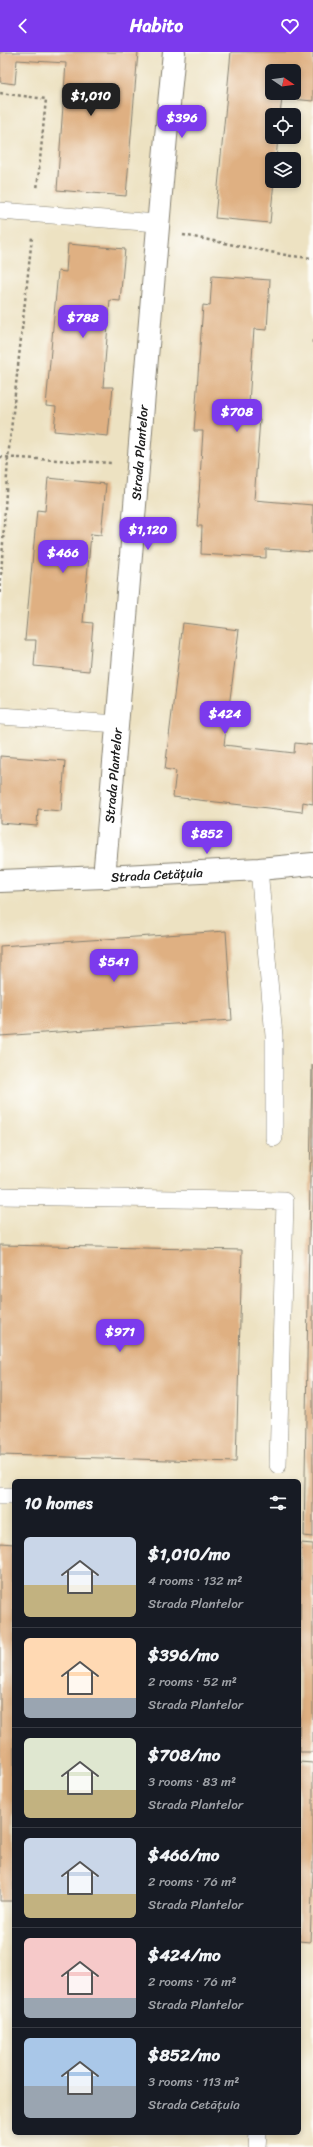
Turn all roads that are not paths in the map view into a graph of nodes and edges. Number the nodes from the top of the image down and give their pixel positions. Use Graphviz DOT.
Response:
graph roads {
  1 [pos="174,52"];
  2 [pos="0,211"];
  3 [pos="157,228"];
  4 [pos="0,716"];
  5 [pos="118,724"];
  6 [pos="313,864"];
  7 [pos="260,869"];
  8 [pos="104,877"];
  9 [pos="0,881"];
  10 [pos="274,1138"];
  11 [pos="0,1196"];
  12 [pos="278,1465"];
  13 [pos="0,1496"];
  14 [pos="12,1496"];
  15 [pos="258,2135"];
  16 [pos="257,2147"];
  1 -- 3 [label="street, Strada Plantelor"];
  2 -- 3 [label="lane"];
  3 -- 5 [label="street, Strada Plantelor"];
  4 -- 5 [label="lane"];
  5 -- 8 [label="street, Strada Plantelor"];
  6 -- 7 [label="street, Strada Cetățuia"];
  7 -- 8 [label="street, Strada Cetățuia"];
  7 -- 10 [label="lane"];
  8 -- 9 [label="street, Strada Cetățuia"];
  11 -- 12 [label="lane"];
  13 -- 14 [label="lane"];
  15 -- 16 [label="lane"];
}
